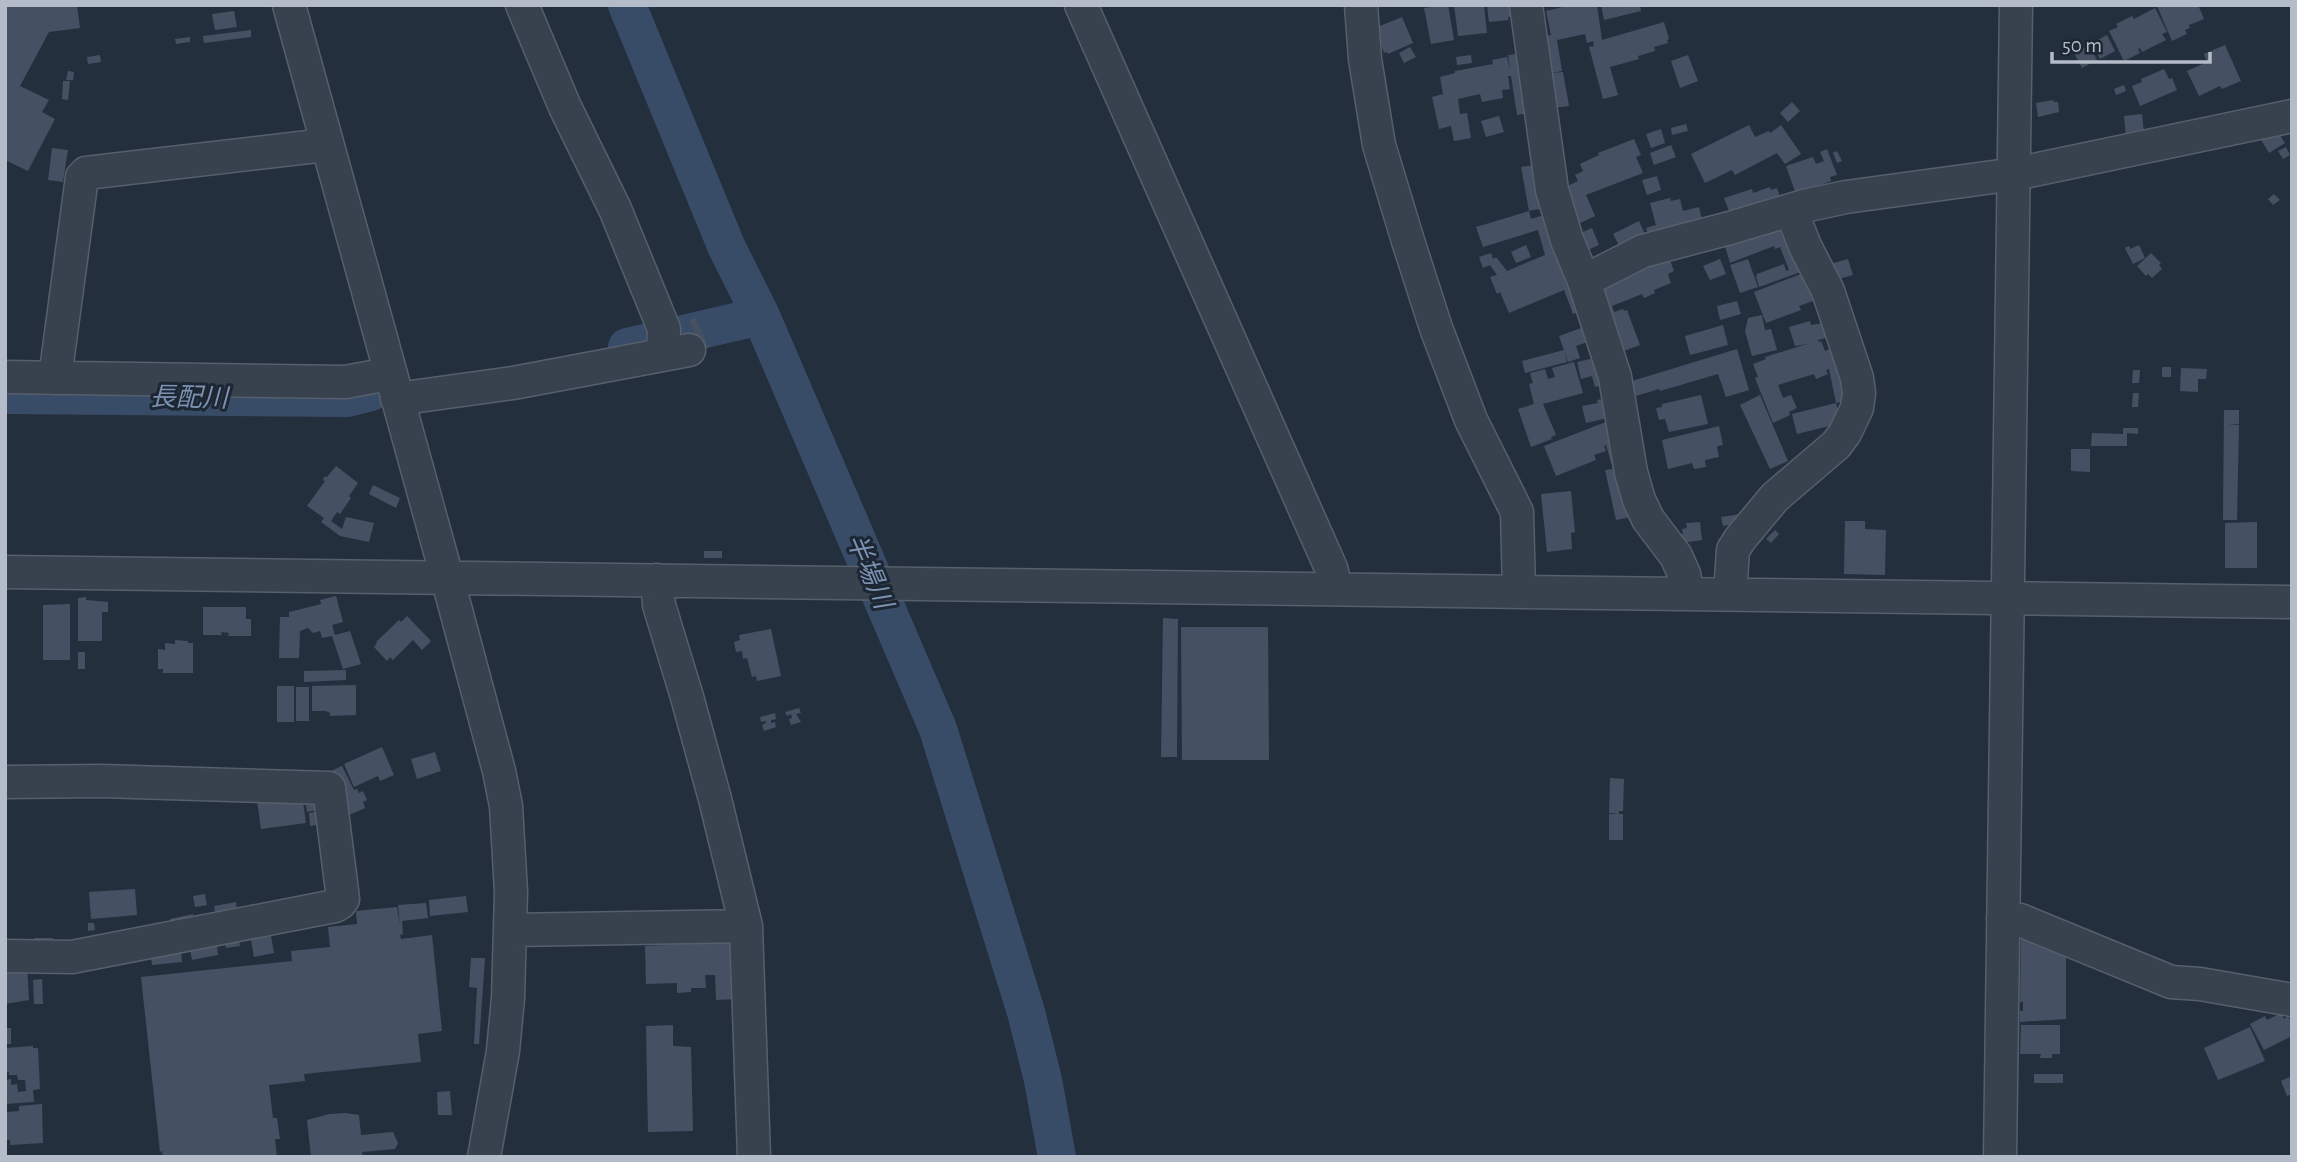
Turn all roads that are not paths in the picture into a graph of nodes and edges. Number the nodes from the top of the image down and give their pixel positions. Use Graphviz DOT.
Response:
graph roads {
  1 [pos="289,5"];
  2 [pos="522,5"];
  3 [pos="1081,5"];
  4 [pos="1361,5"];
  5 [pos="1526,5"];
  6 [pos="2016,5"];
  7 [pos="2292,116"];
  8 [pos="326,145"];
  9 [pos="2015,174"];
  10 [pos="1791,210"];
  11 [pos="1584,281"];
  12 [pos="5,377"];
  13 [pos="55,378"];
  14 [pos="393,387"];
  15 [pos="5,572"];
  16 [pos="447,577"];
  17 [pos="656,580"];
  18 [pos="1336,588"];
  19 [pos="1519,591"];
  20 [pos="1688,594"];
  21 [pos="1730,594"];
  22 [pos="2007,598"];
  23 [pos="2292,601"];
  24 [pos="5,782"];
  25 [pos="2003,918"];
  26 [pos="746,926"];
  27 [pos="511,930"];
  28 [pos="5,956"];
  29 [pos="2292,1000"];
  30 [pos="484,1157"];
  31 [pos="754,1157"];
  32 [pos="2000,1157"];
  1 -- 8 [label="street"];
  2 -- 14 [label="street"];
  3 -- 18 [label="street"];
  4 -- 19 [label="street"];
  5 -- 11 [label="street"];
  6 -- 9 [label="street"];
  7 -- 9 [label="street"];
  8 -- 13 [label="street"];
  8 -- 14 [label="street"];
  9 -- 10 [label="street"];
  9 -- 22 [label="street"];
  10 -- 11 [label="street"];
  10 -- 21 [label="street"];
  11 -- 20 [label="street"];
  12 -- 13 [label="street"];
  13 -- 14 [label="street"];
  14 -- 16 [label="street"];
  15 -- 16 [label="street"];
  16 -- 17 [label="street"];
  16 -- 27 [label="street"];
  17 -- 18 [label="street"];
  17 -- 26 [label="street"];
  18 -- 19 [label="street"];
  19 -- 20 [label="street"];
  20 -- 21 [label="street"];
  21 -- 22 [label="street"];
  22 -- 23 [label="street"];
  22 -- 25 [label="street"];
  24 -- 28 [label="street"];
  25 -- 29 [label="street"];
  25 -- 32 [label="street"];
  26 -- 27 [label="street"];
  26 -- 31 [label="street"];
  27 -- 30 [label="street"];
}
